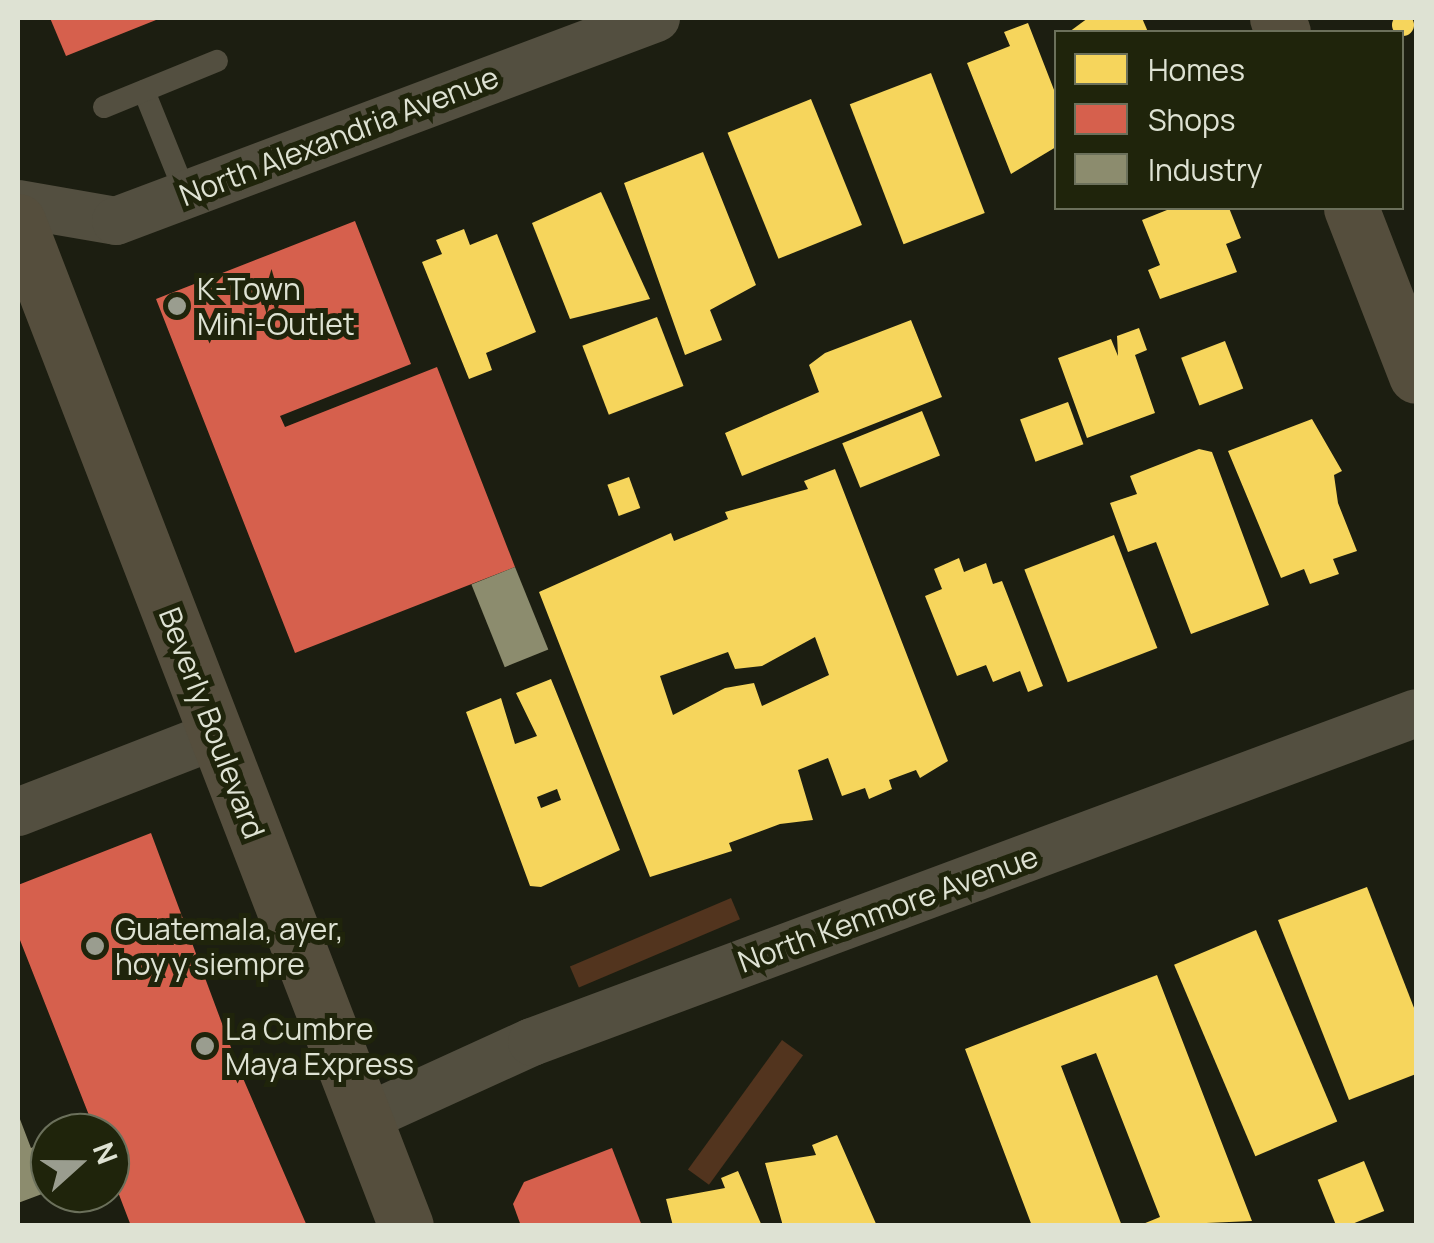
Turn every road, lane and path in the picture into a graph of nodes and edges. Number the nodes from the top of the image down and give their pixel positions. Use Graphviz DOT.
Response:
graph roads {
  1 [pos="656,18"];
  2 [pos="217,61"];
  3 [pos="144,91"];
  4 [pos="104,107"];
  5 [pos="186,194"];
  6 [pos="18,204"];
  7 [pos="1352,210"];
  8 [pos="18,220"];
  9 [pos="1416,376"];
  10 [pos="1416,713"];
  11 [pos="217,735"];
  12 [pos="18,812"];
  13 [pos="365,1118"];
  14 [pos="406,1226"];
  1 -- 5 [label="street, North Alexandria Avenue"];
  2 -- 3 [label="lane"];
  3 -- 4 [label="lane"];
  3 -- 5 [label="lane"];
  5 -- 6 [label="street, North Alexandria Avenue"];
  7 -- 9 [label="main road"];
  8 -- 11 [label="main road, Beverly Boulevard"];
  10 -- 13 [label="street, North Kenmore Avenue"];
  11 -- 12 [label="street"];
  11 -- 13 [label="main road, Beverly Boulevard"];
  13 -- 14 [label="main road, Beverly Boulevard"];
}
